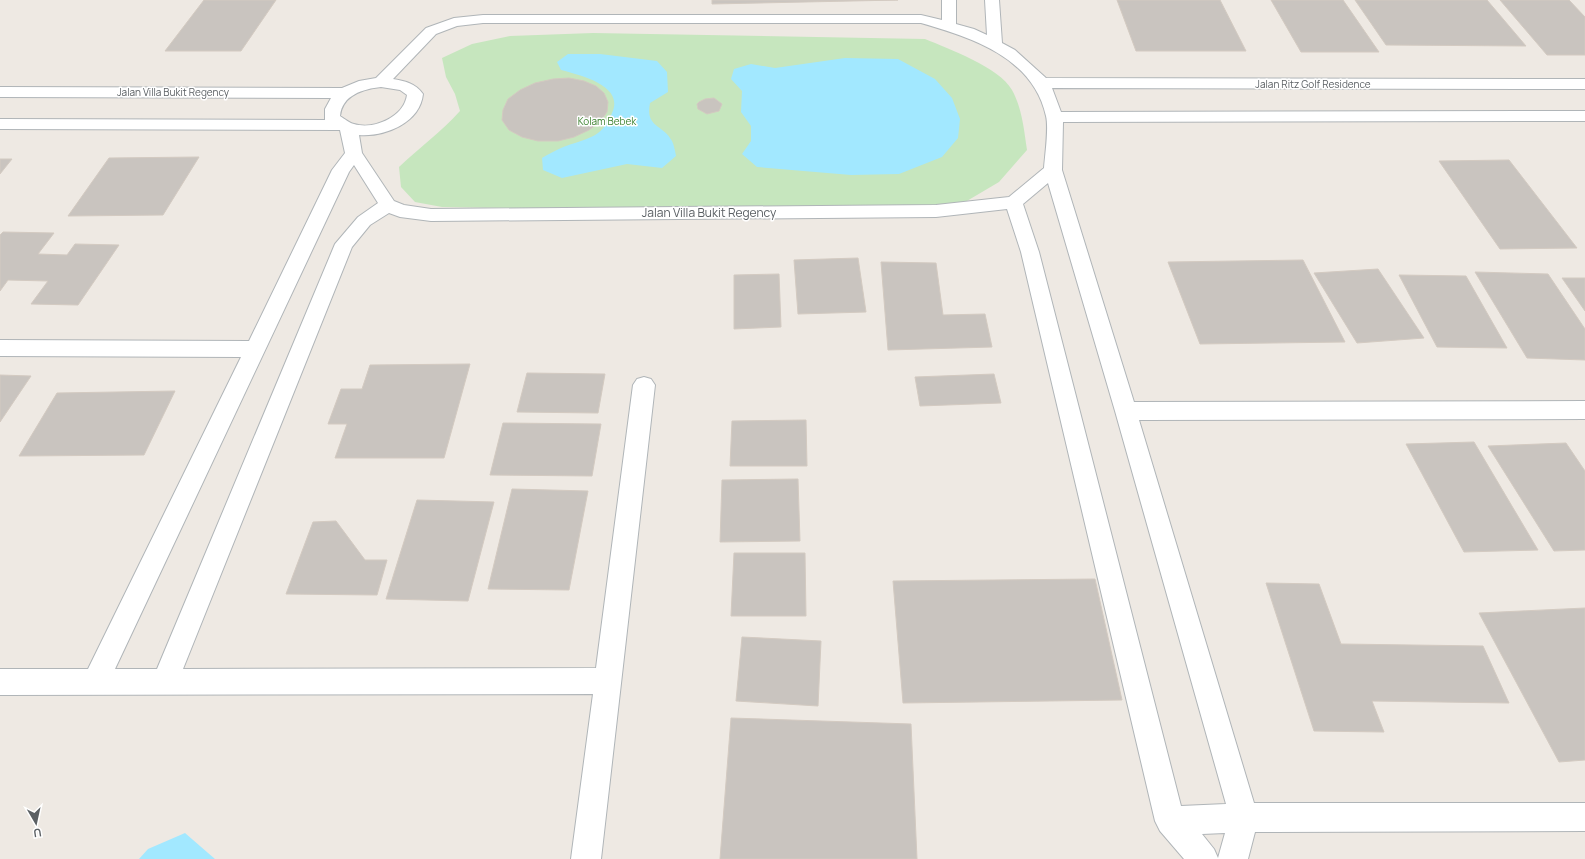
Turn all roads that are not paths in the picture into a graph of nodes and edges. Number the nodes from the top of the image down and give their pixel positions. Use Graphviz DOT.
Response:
graph roads {
  1 [pos="949,0"];
  2 [pos="992,0"];
  3 [pos="948,25"];
  4 [pos="995,45"];
  5 [pos="381,82"];
  6 [pos="1042,83"];
  7 [pos="1585,84"];
  8 [pos="0,92"];
  9 [pos="346,93"];
  10 [pos="1585,116"];
  11 [pos="1055,117"];
  12 [pos="0,124"];
  13 [pos="344,127"];
  14 [pos="354,153"];
  15 [pos="1053,170"];
  16 [pos="1014,202"];
  17 [pos="388,204"];
  18 [pos="0,348"];
  19 [pos="254,349"];
  20 [pos="644,385"];
  21 [pos="1585,410"];
  22 [pos="1126,412"];
  23 [pos="165,681"];
  24 [pos="608,681"];
  25 [pos="0,682"];
  26 [pos="96,682"];
  27 [pos="1585,817"];
  28 [pos="1244,818"];
  29 [pos="1170,821"];
  30 [pos="586,859"];
  31 [pos="1204,859"];
  32 [pos="1233,859"];
  1 -- 3 [label="street"];
  2 -- 4 [label="street"];
  3 -- 4 [label="street"];
  3 -- 5 [label="street"];
  4 -- 6 [label="street"];
  5 -- 9 [label="street"];
  5 -- 13 [label="street"];
  6 -- 7 [label="street, Jalan Ritz Golf Residence"];
  6 -- 11 [label="street"];
  8 -- 9 [label="street, Jalan Villa Bukit Regency"];
  9 -- 13 [label="street"];
  10 -- 11 [label="street"];
  11 -- 15 [label="street"];
  12 -- 13 [label="street"];
  13 -- 14 [label="street"];
  14 -- 17 [label="street"];
  14 -- 19 [label="street"];
  15 -- 16 [label="street"];
  15 -- 22 [label="street"];
  16 -- 17 [label="street, Jalan Villa Bukit Regency"];
  16 -- 29 [label="street"];
  17 -- 23 [label="street"];
  18 -- 19 [label="street"];
  19 -- 26 [label="street"];
  20 -- 24 [label="street"];
  21 -- 22 [label="street"];
  22 -- 28 [label="street"];
  23 -- 24 [label="street"];
  23 -- 26 [label="street"];
  24 -- 30 [label="street"];
  25 -- 26 [label="street"];
  27 -- 28 [label="street"];
  28 -- 29 [label="street"];
  28 -- 32 [label="street"];
  29 -- 31 [label="street"];
}
